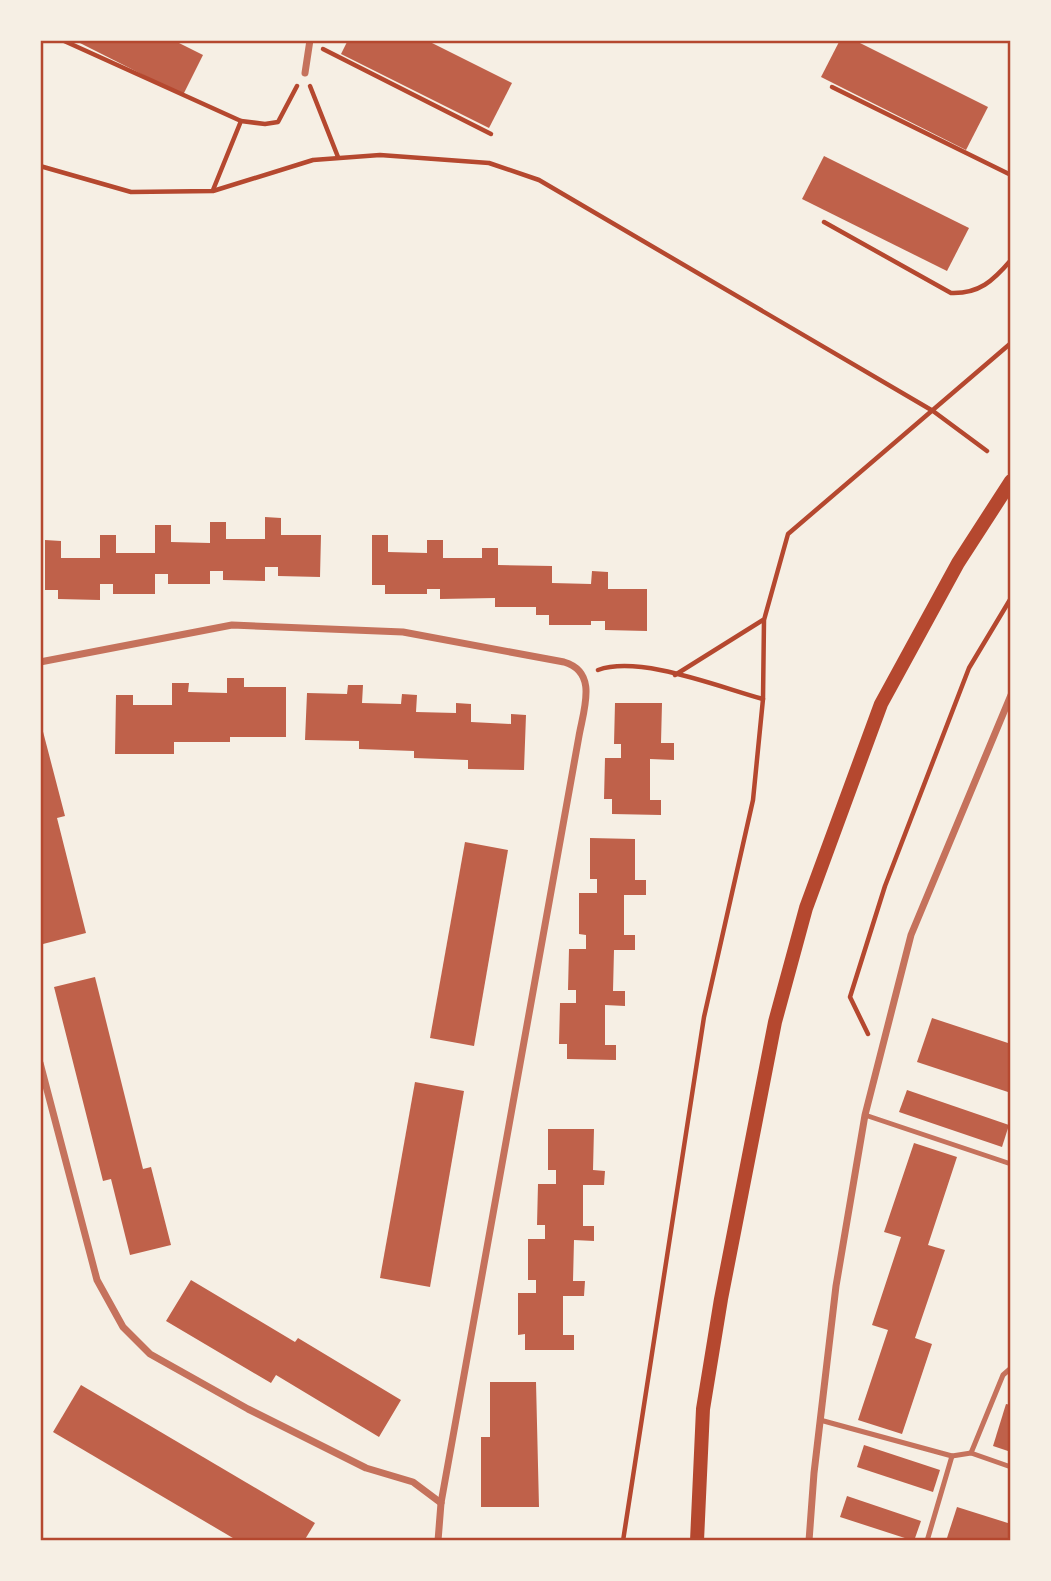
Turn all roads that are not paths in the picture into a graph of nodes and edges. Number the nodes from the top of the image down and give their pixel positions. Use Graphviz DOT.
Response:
graph roads {
  1 [pos="310,41"];
  2 [pos="305,73"];
  3 [pos="1011,481"];
  4 [pos="40,662"];
  5 [pos="1011,695"];
  6 [pos="40,1063"];
  7 [pos="865,1115"];
  8 [pos="1011,1164"];
  9 [pos="1011,1368"];
  10 [pos="820,1420"];
  11 [pos="971,1453"];
  12 [pos="952,1456"];
  13 [pos="1011,1467"];
  14 [pos="441,1503"];
  15 [pos="812,1540"];
  16 [pos="438,1541"];
  17 [pos="697,1541"];
  18 [pos="927,1541"];
  1 -- 2 [label="street"];
  3 -- 17 [label="main road"];
  4 -- 14 [label="street"];
  5 -- 7 [label="street"];
  6 -- 14 [label="street"];
  7 -- 8 [label="lane"];
  7 -- 10 [label="street"];
  9 -- 11 [label="lane"];
  10 -- 12 [label="lane"];
  10 -- 15 [label="street"];
  11 -- 12 [label="lane"];
  11 -- 13 [label="lane"];
  12 -- 18 [label="lane"];
  14 -- 16 [label="street"];
}
